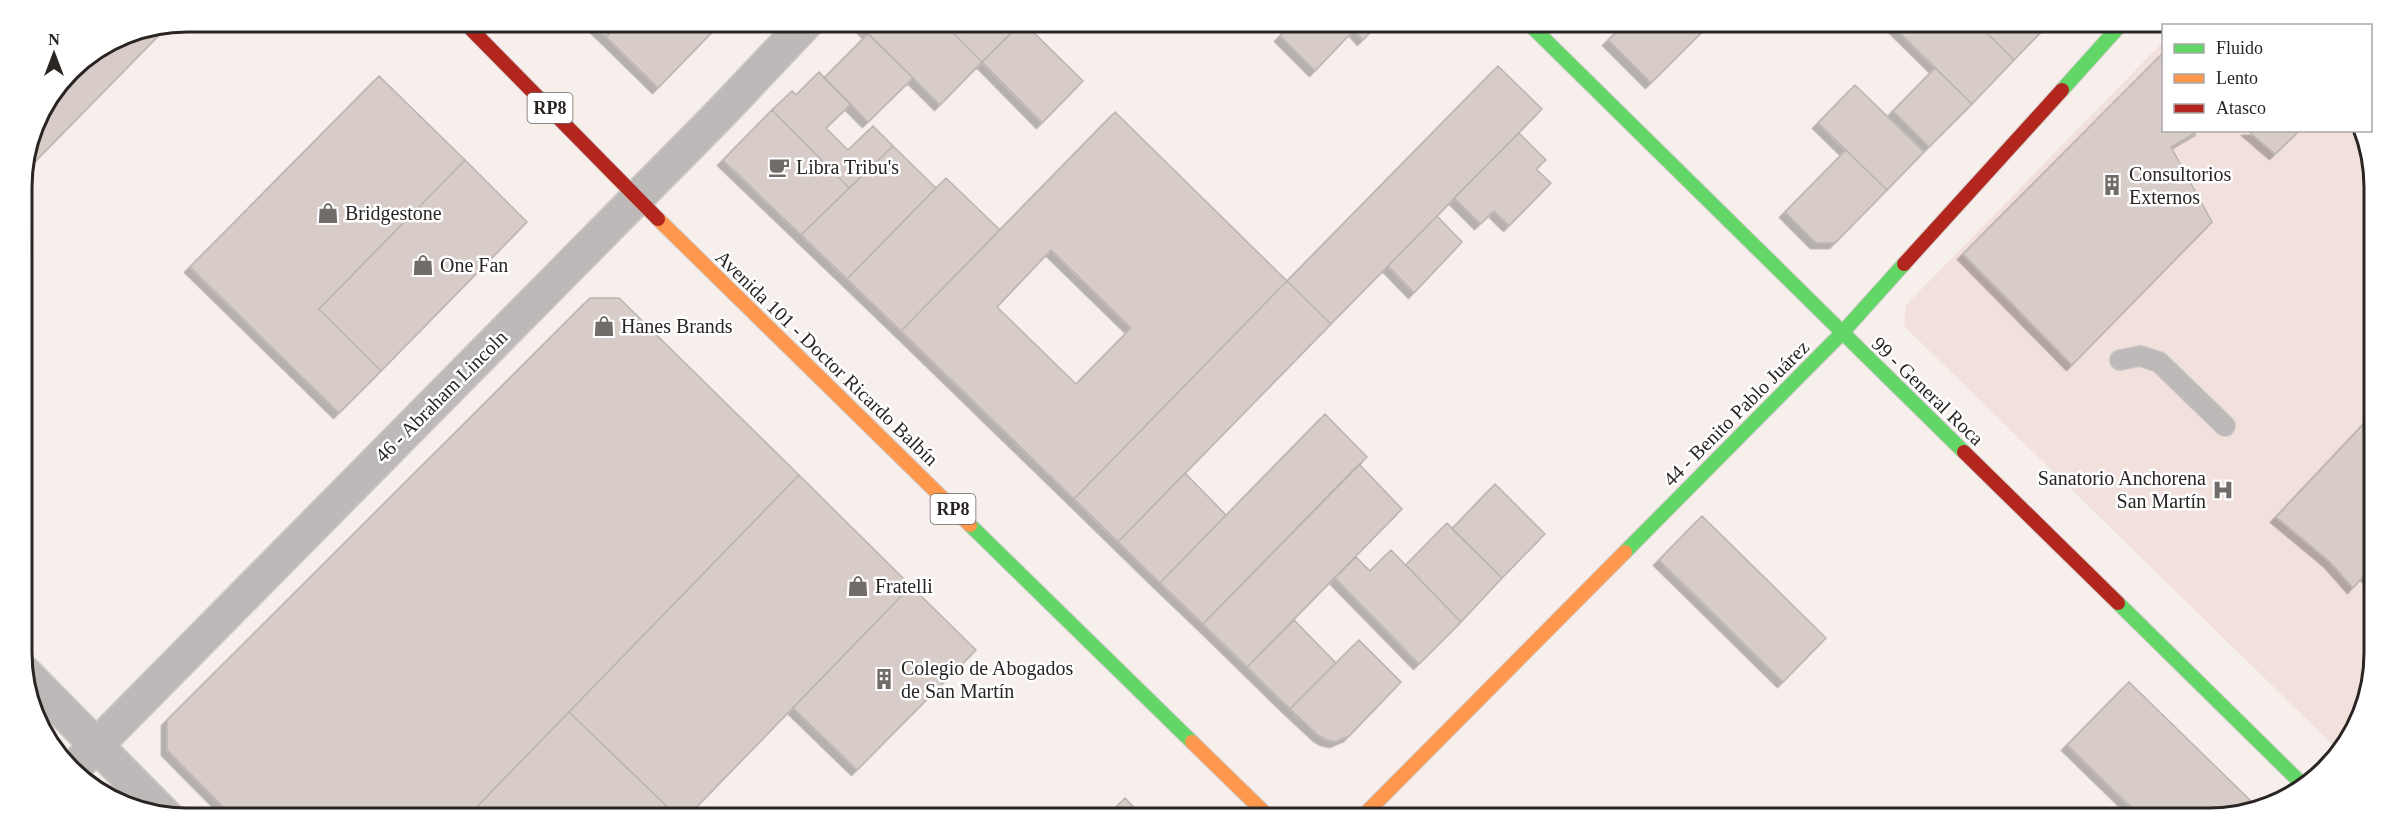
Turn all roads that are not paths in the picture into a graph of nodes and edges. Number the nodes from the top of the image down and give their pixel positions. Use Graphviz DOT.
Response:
graph roads {
  1 [pos="474,32"];
  2 [pos="797,32"];
  3 [pos="1537,32"];
  4 [pos="2114,32"];
  5 [pos="637,197"];
  6 [pos="1842,333"];
  7 [pos="2120,360"];
  8 [pos="2225,426"];
  9 [pos="34,682"];
  10 [pos="97,745"];
  11 [pos="78,764"];
  12 [pos="2298,780"];
  13 [pos="156,806"];
  14 [pos="1261,808"];
  15 [pos="1371,808"];
  1 -- 5 [label="street, Avenida 101 - Doctor Ricardo Balbín / RP8"];
  2 -- 5 [label="street, 46 - Abraham Lincoln"];
  3 -- 6 [label="street, 99 - General Roca"];
  4 -- 6 [label="street, 44 - Benito Pablo Juárez"];
  5 -- 10 [label="street, 46 - Abraham Lincoln"];
  5 -- 14 [label="street, Avenida 101 - Doctor Ricardo Balbín / RP8"];
  6 -- 12 [label="street, 99 - General Roca"];
  6 -- 15 [label="street, 44 - Benito Pablo Juárez"];
  7 -- 8 [label="lane"];
  9 -- 10 [label="street"];
  10 -- 11 [label="street, 46 - Abraham Lincoln"];
  10 -- 13 [label="street"];
}
